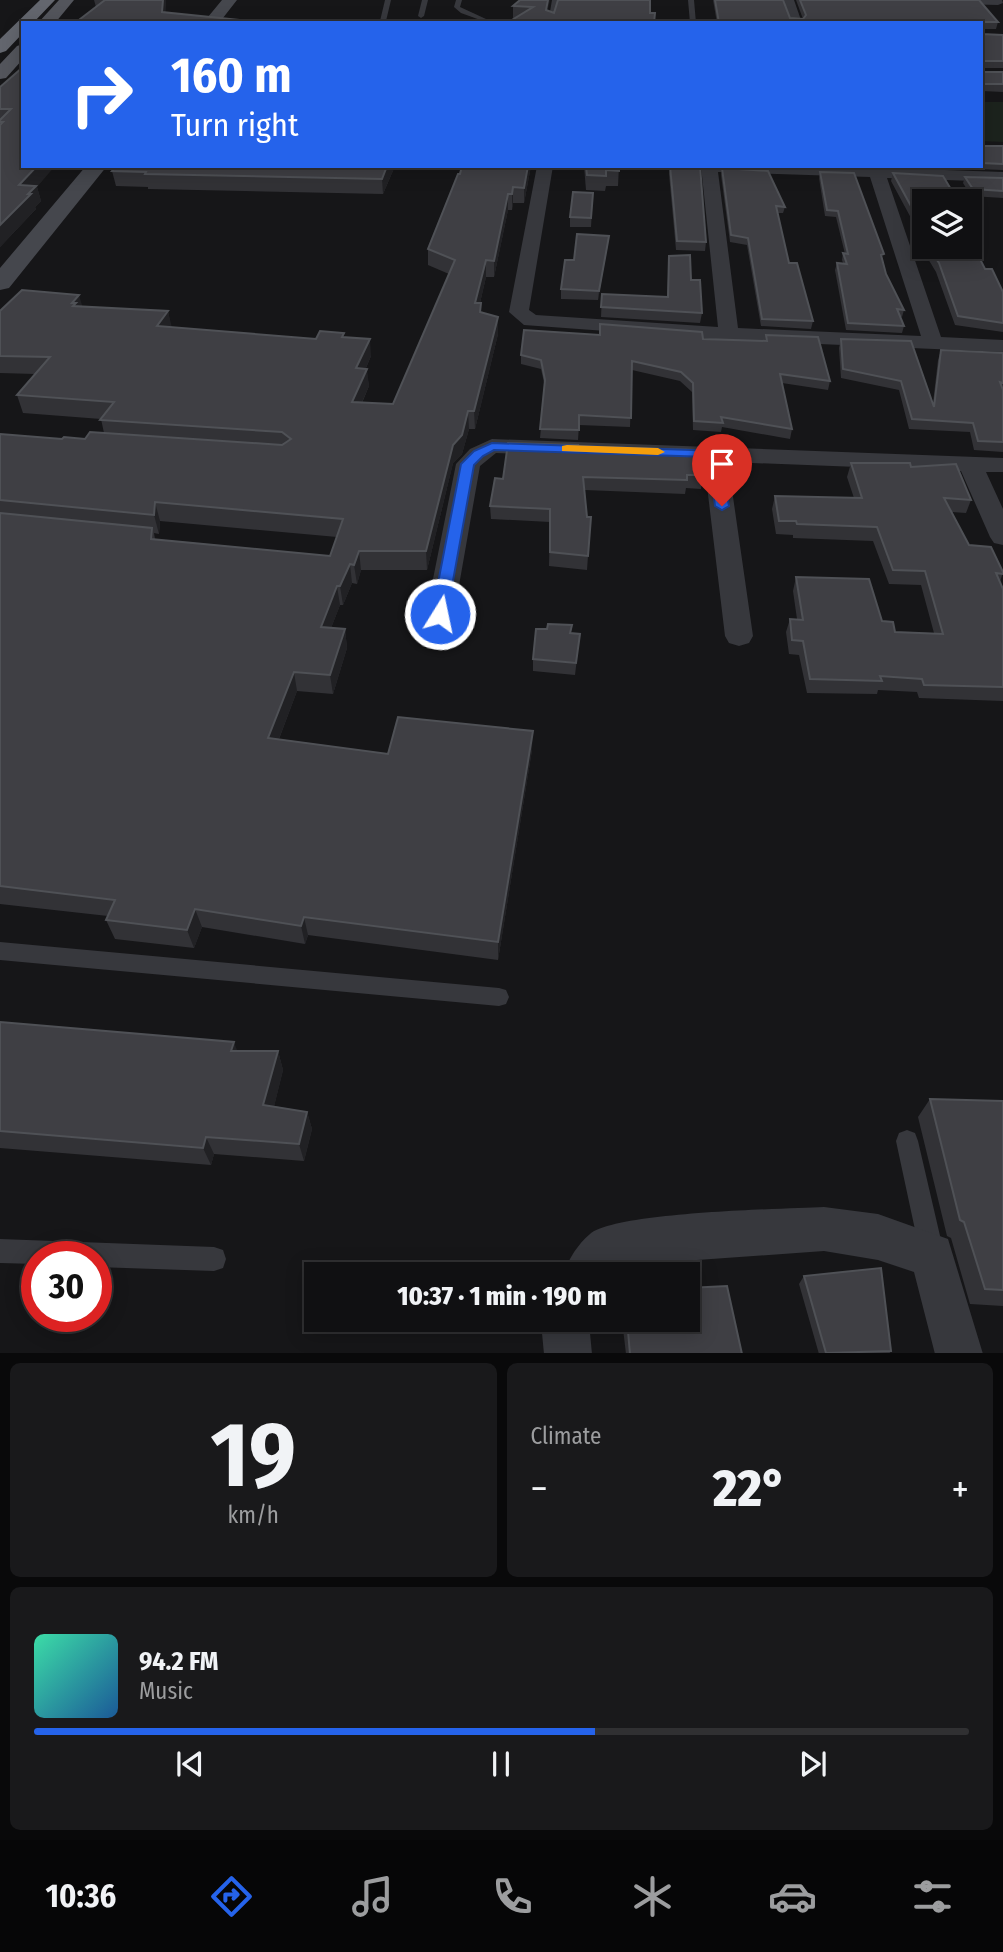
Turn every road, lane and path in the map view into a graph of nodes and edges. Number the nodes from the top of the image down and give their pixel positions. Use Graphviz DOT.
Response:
graph roads {
  1 [pos="41,0"];
  2 [pos="48,0"];
  3 [pos="67,0"];
  4 [pos="230,0"];
  5 [pos="235,0"];
  6 [pos="387,0"];
  7 [pos="425,0"];
  8 [pos="459,0"];
  9 [pos="555,0"];
  10 [pos="691,0"];
  11 [pos="788,0"];
  12 [pos="919,0"];
  13 [pos="999,4"];
  14 [pos="421,16"];
  15 [pos="483,19"];
  16 [pos="23,21"];
  17 [pos="27,21"];
  18 [pos="48,21"];
  19 [pos="213,21"];
  20 [pos="219,21"];
  21 [pos="383,21"];
  22 [pos="551,21"];
  23 [pos="693,21"];
  24 [pos="795,21"];
  25 [pos="21,23"];
  26 [pos="21,27"];
  27 [pos="0,47"];
  28 [pos="21,51"];
  29 [pos="0,74"];
  30 [pos="87,168"];
  31 [pos="95,168"];
  32 [pos="545,168"];
  33 [pos="709,168"];
  34 [pos="737,168"];
  35 [pos="877,173"];
  36 [pos="1003,177"];
  37 [pos="0,271"];
  38 [pos="0,283"];
  39 [pos="729,334"];
  40 [pos="933,343"];
  41 [pos="1003,346"];
  42 [pos="715,453"];
  43 [pos="970,463"];
  44 [pos="1003,465"];
  45 [pos="1003,537"];
  46 [pos="440,614"];
  47 [pos="739,636"];
  48 [pos="0,951"];
  49 [pos="499,998"];
  50 [pos="907,1141"];
  51 [pos="0,1251"];
  52 [pos="932,1255"];
  53 [pos="214,1259"];
  54 [pos="596,1262"];
  55 [pos="566,1332"];
  56 [pos="568,1353"];
  57 [pos="959,1353"];
  1 -- 16 [label="lane"];
  2 -- 17 [label="highway"];
  3 -- 18 [label="main road"];
  4 -- 19 [label="main road"];
  5 -- 20 [label="main road"];
  6 -- 21 [label="lane"];
  7 -- 14 [label="lane"];
  8 -- 15 [label="lane"];
  9 -- 22 [label="lane"];
  10 -- 23 [label="lane"];
  11 -- 24 [label="street"];
  12 -- 13 [label="street"];
  25 -- 27 [label="lane"];
  26 -- 27 [label="highway"];
  28 -- 29 [label="main road"];
  30 -- 37 [label="main road"];
  31 -- 38 [label="main road"];
  32 -- 39 [label="street"];
  33 -- 39 [label="street"];
  34 -- 35 [label="street"];
  35 -- 36 [label="street"];
  35 -- 40 [label="street"];
  39 -- 40 [label="street"];
  40 -- 41 [label="street"];
  42 -- 43 [label="street"];
  42 -- 46 [label="street"];
  42 -- 47 [label="street"];
  43 -- 44 [label="street"];
  43 -- 45 [label="street"];
  48 -- 49 [label="lane"];
  50 -- 52 [label="lane"];
  51 -- 53 [label="lane"];
  52 -- 54 [label="street"];
  52 -- 57 [label="street"];
  55 -- 56 [label="street"];
}
